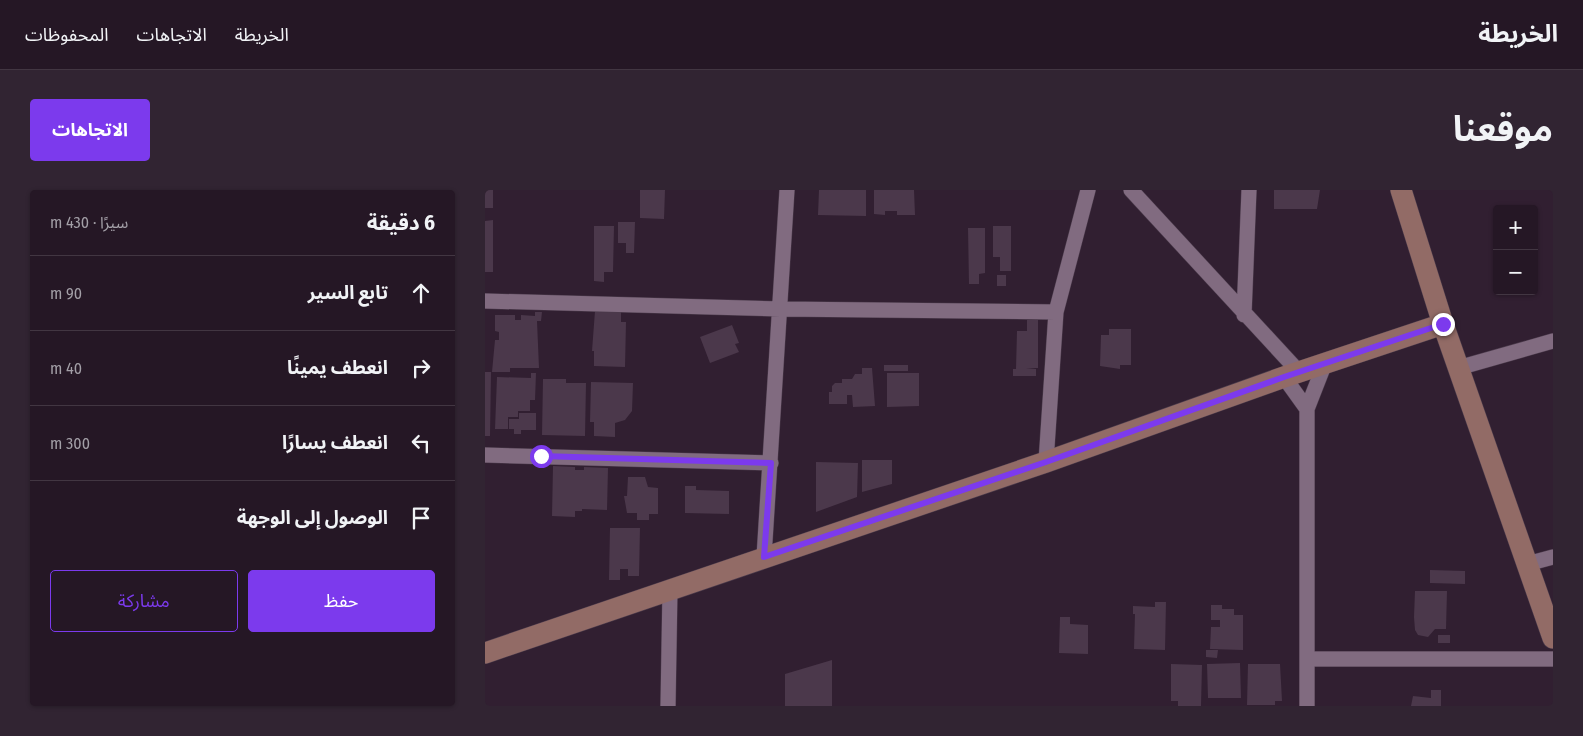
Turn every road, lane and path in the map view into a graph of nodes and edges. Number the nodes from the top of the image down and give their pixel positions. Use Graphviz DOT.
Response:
graph roads {
  1 [pos="787,190"];
  2 [pos="1089,190"];
  3 [pos="1131,190"];
  4 [pos="1249,190"];
  5 [pos="1401,190"];
  6 [pos="485,301"];
  7 [pos="781,309"];
  8 [pos="1056,312"];
  9 [pos="1244,315"];
  10 [pos="1443,324"];
  11 [pos="1553,341"];
  12 [pos="1325,363"];
  13 [pos="1458,368"];
  14 [pos="1292,374"];
  15 [pos="1307,409"];
  16 [pos="485,455"];
  17 [pos="1046,462"];
  18 [pos="771,463"];
  19 [pos="764,557"];
  20 [pos="1553,557"];
  21 [pos="1527,564"];
  22 [pos="670,589"];
  23 [pos="1553,638"];
  24 [pos="485,653"];
  25 [pos="1308,659"];
  26 [pos="1553,659"];
  27 [pos="668,706"];
  28 [pos="1307,706"];
  1 -- 7 [label="street"];
  2 -- 8 [label="street"];
  3 -- 9 [label="street"];
  4 -- 9 [label="street"];
  5 -- 10 [label="street"];
  6 -- 7 [label="street"];
  7 -- 8 [label="street"];
  7 -- 18 [label="street"];
  8 -- 17 [label="street"];
  9 -- 14 [label="street"];
  10 -- 12 [label="street"];
  10 -- 13 [label="street"];
  11 -- 13 [label="street"];
  12 -- 14 [label="street"];
  12 -- 15 [label="street"];
  13 -- 21 [label="street"];
  14 -- 15 [label="street"];
  14 -- 17 [label="street"];
  15 -- 25 [label="street"];
  16 -- 18 [label="street"];
  17 -- 19 [label="street"];
  18 -- 19 [label="street"];
  19 -- 22 [label="street"];
  20 -- 21 [label="street"];
  21 -- 23 [label="street"];
  22 -- 24 [label="street"];
  22 -- 27 [label="street"];
  25 -- 26 [label="street"];
  25 -- 28 [label="street"];
}
